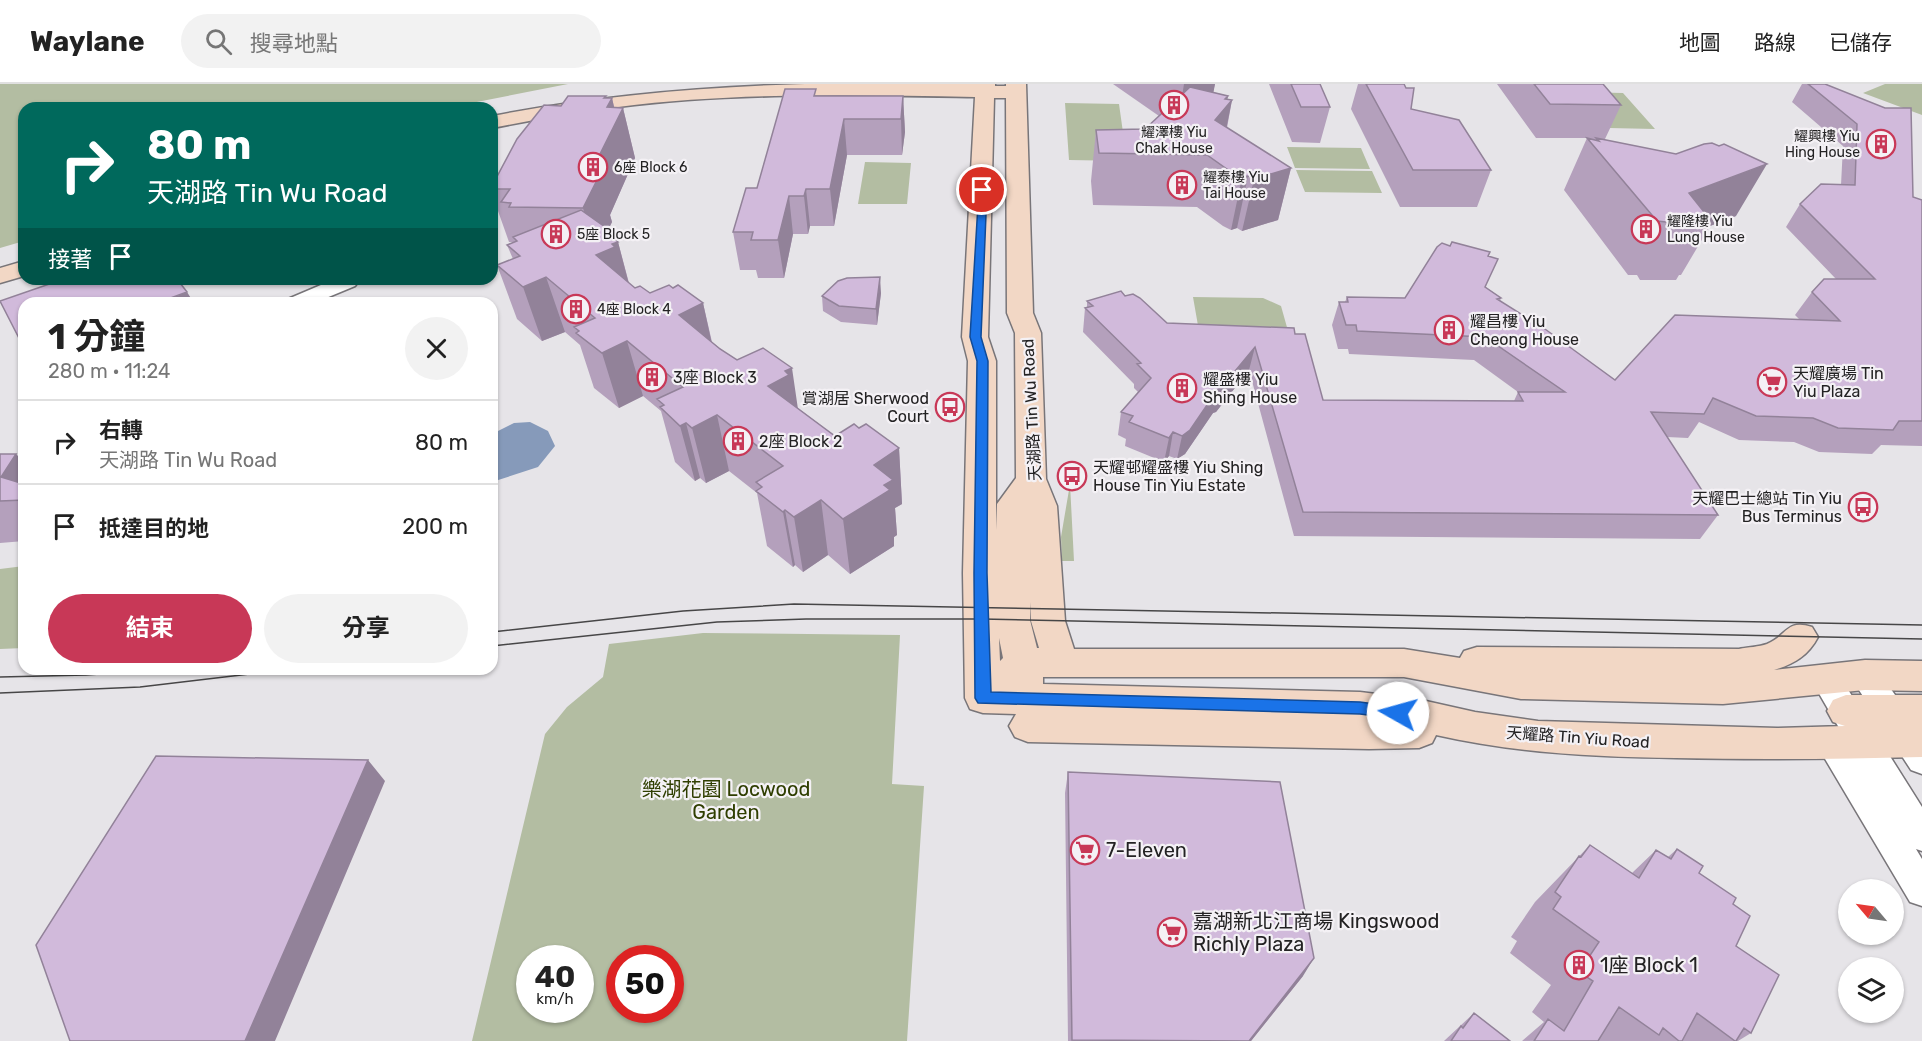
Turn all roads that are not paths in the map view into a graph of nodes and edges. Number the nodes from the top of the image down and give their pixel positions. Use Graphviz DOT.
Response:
graph roads {
  1 [pos="917,84"];
  2 [pos="894,88"];
  3 [pos="985,88"];
  4 [pos="1016,88"];
  5 [pos="968,117"];
  6 [pos="498,121"];
  7 [pos="18,270"];
  8 [pos="0,276"];
  9 [pos="340,285"];
  10 [pos="310,297"];
  11 [pos="1031,479"];
  12 [pos="1800,637"];
  13 [pos="1023,662"];
  14 [pos="1061,662"];
  15 [pos="1404,663"];
  16 [pos="1865,675"];
  17 [pos="1922,676"];
  18 [pos="1825,678"];
  19 [pos="1011,705"];
  20 [pos="1847,732"];
  21 [pos="1913,733"];
  22 [pos="1922,836"];
  23 [pos="1922,890"];
  1 -- 2 [label="main road"];
  2 -- 3 [label="main road"];
  2 -- 5 [label="main road"];
  2 -- 6 [label="main road"];
  3 -- 4 [label="main road"];
  3 -- 5 [label="main road"];
  4 -- 11 [label="main road, 天湖路 Tin Wu Road"];
  5 -- 19 [label="main road"];
  7 -- 8 [label="main road"];
  9 -- 10 [label="street"];
  11 -- 13 [label="main road"];
  11 -- 14 [label="main road, 天湖路 Tin Wu Road"];
  12 -- 15 [label="main road"];
  13 -- 14 [label="main road"];
  13 -- 19 [label="main road"];
  14 -- 15 [label="main road"];
  15 -- 18 [label="main road"];
  16 -- 17 [label="main road"];
  16 -- 18 [label="main road"];
  16 -- 21 [label="street"];
  18 -- 20 [label="street"];
  19 -- 20 [label="main road, 天耀路 Tin Yiu Road"];
  20 -- 21 [label="main road, 天耀路 Tin Yiu Road"];
  20 -- 22 [label="street"];
  20 -- 23 [label="street"];
}
